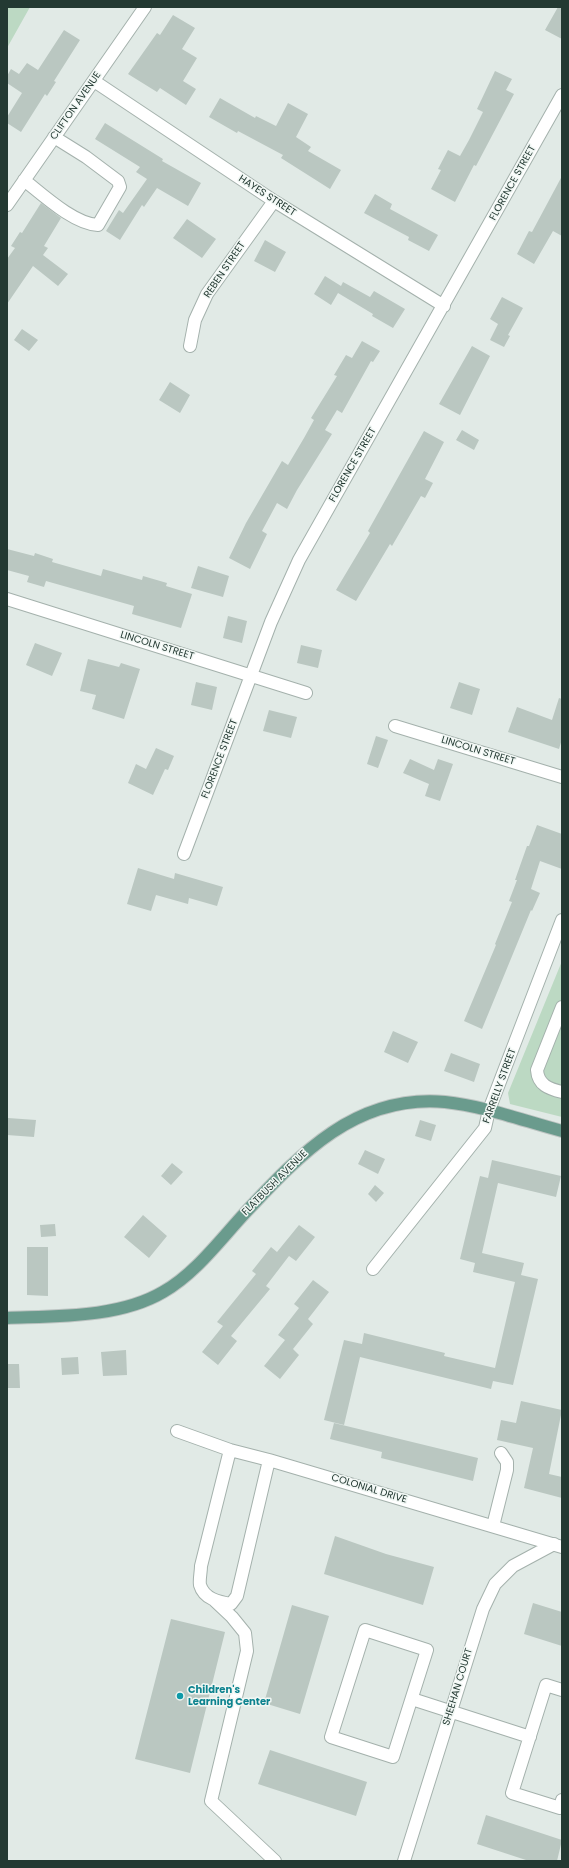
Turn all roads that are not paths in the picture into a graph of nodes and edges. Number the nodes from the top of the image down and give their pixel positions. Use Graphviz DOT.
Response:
graph roads {
  1 [pos="145,7"];
  2 [pos="94,81"];
  3 [pos="562,95"];
  4 [pos="54,137"];
  5 [pos="24,180"];
  6 [pos="274,201"];
  7 [pos="7,205"];
  8 [pos="444,306"];
  9 [pos="190,346"];
  10 [pos="7,599"];
  11 [pos="252,676"];
  12 [pos="306,693"];
  13 [pos="395,726"];
  14 [pos="562,777"];
  15 [pos="184,854"];
  16 [pos="562,920"];
  17 [pos="562,1007"];
  18 [pos="562,1092"];
  19 [pos="489,1110"];
  20 [pos="562,1131"];
  21 [pos="373,1270"];
  22 [pos="7,1318"];
  23 [pos="177,1431"];
  24 [pos="230,1450"];
  25 [pos="501,1453"];
  26 [pos="269,1460"];
  27 [pos="493,1526"];
  28 [pos="558,1546"];
  29 [pos="215,1601"];
  30 [pos="562,1690"];
  31 [pos="412,1699"];
  32 [pos="451,1712"];
  33 [pos="530,1737"];
  34 [pos="562,1800"];
  35 [pos="408,1860"];
  36 [pos="275,1861"];
  1 -- 2 [label="street, CLIFTON AVENUE"];
  2 -- 4 [label="street, CLIFTON AVENUE"];
  2 -- 6 [label="street, HAYES STREET"];
  3 -- 8 [label="street, FLORENCE STREET"];
  4 -- 5 [label="street, CLIFTON AVENUE"];
  4 -- 5 [label="street"];
  5 -- 7 [label="street, CLIFTON AVENUE"];
  6 -- 8 [label="street, HAYES STREET"];
  6 -- 9 [label="street, REBEN STREET"];
  8 -- 11 [label="street, FLORENCE STREET"];
  10 -- 11 [label="street, LINCOLN STREET"];
  11 -- 12 [label="street, LINCOLN STREET"];
  11 -- 15 [label="street, FLORENCE STREET"];
  13 -- 14 [label="street, LINCOLN STREET"];
  16 -- 19 [label="street, FARRELLY STREET"];
  17 -- 18 [label="street"];
  19 -- 20 [label="main road, FLATBUSH AVENUE"];
  19 -- 21 [label="street, FARRELLY STREET"];
  19 -- 22 [label="main road, FLATBUSH AVENUE"];
  23 -- 24 [label="street, COLONIAL DRIVE"];
  24 -- 26 [label="street, COLONIAL DRIVE"];
  24 -- 29 [label="street"];
  25 -- 27 [label="street"];
  26 -- 27 [label="street, COLONIAL DRIVE"];
  26 -- 29 [label="street"];
  27 -- 28 [label="street, COLONIAL DRIVE"];
  28 -- 32 [label="street, SHEEHAN COURT"];
  29 -- 36 [label="street"];
  30 -- 33 [label="street"];
  31 -- 31 [label="street"];
  31 -- 32 [label="street"];
  32 -- 33 [label="street"];
  32 -- 35 [label="street, SHEEHAN COURT"];
  33 -- 34 [label="street"];
}
